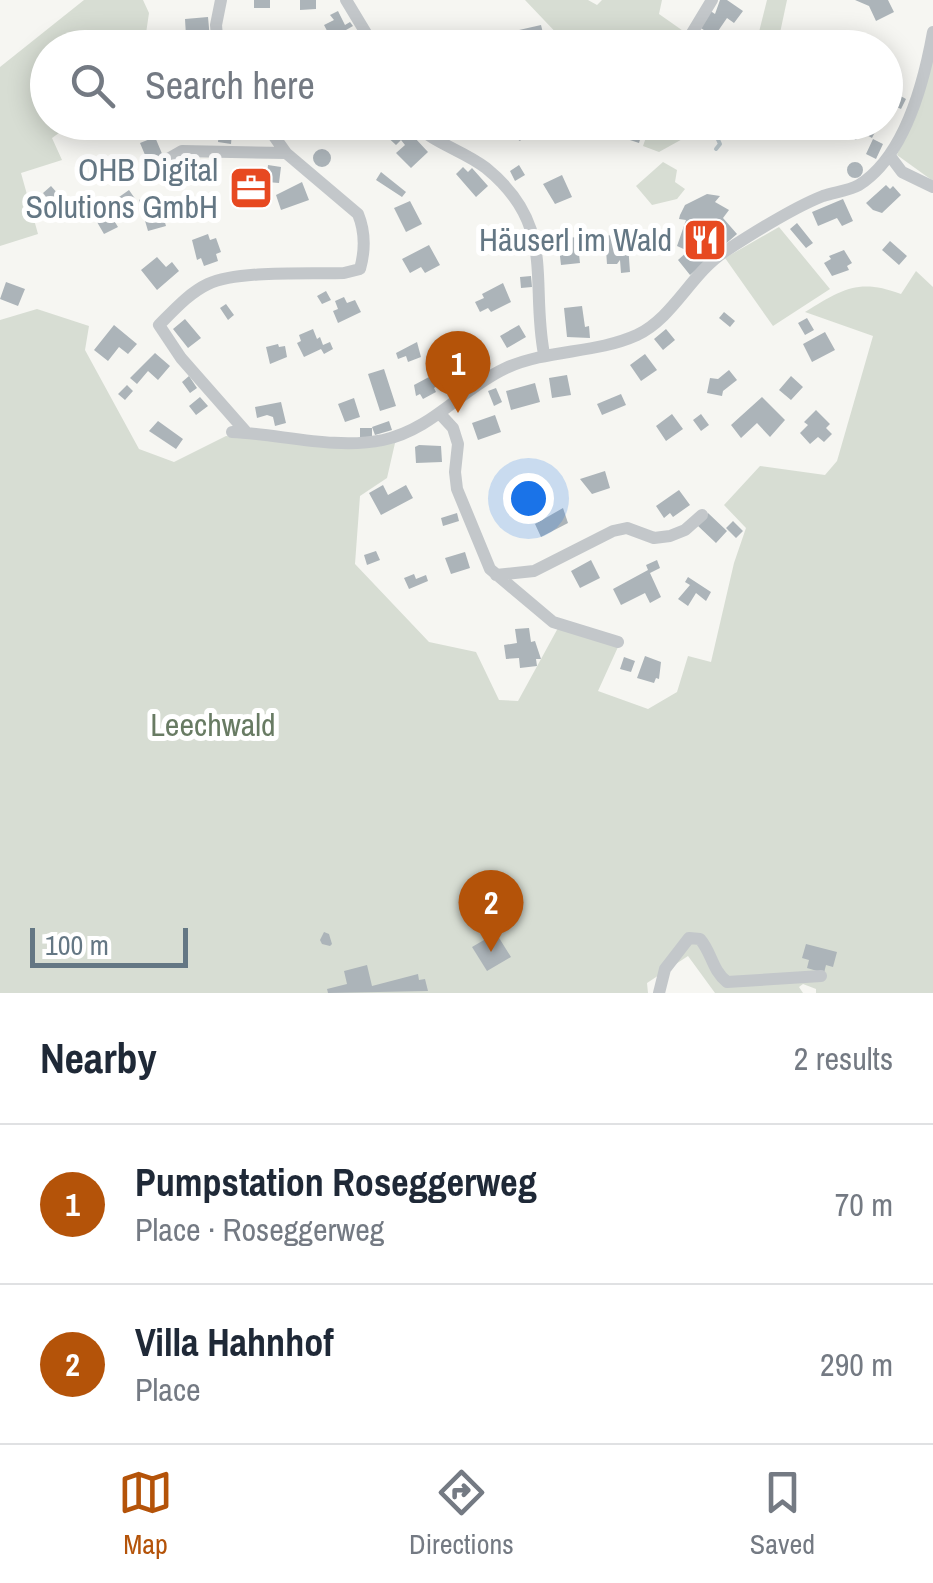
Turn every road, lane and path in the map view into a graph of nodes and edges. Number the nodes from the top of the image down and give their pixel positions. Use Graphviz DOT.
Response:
graph roads {
  1 [pos="221,0"];
  2 [pos="346,0"];
  3 [pos="712,0"];
  4 [pos="216,30"];
  5 [pos="364,30"];
  6 [pos="694,30"];
  7 [pos="933,32"];
  8 [pos="903,124"];
  9 [pos="277,140"];
  10 [pos="439,140"];
  11 [pos="896,140"];
  12 [pos="286,153"];
  13 [pos="890,156"];
  14 [pos="148,171"];
  15 [pos="933,188"];
  16 [pos="544,354"];
  17 [pos="441,415"];
  18 [pos="232,432"];
  19 [pos="247,433"];
  20 [pos="702,515"];
  21 [pos="496,575"];
  22 [pos="618,642"];
  23 [pos="821,976"];
  24 [pos="659,993"];
  1 -- 4 [label="street"];
  2 -- 5 [label="street"];
  3 -- 6 [label="street"];
  7 -- 8 [label="street"];
  9 -- 12 [label="street"];
  10 -- 16 [label="street"];
  11 -- 13 [label="street"];
  12 -- 14 [label="street"];
  12 -- 19 [label="street"];
  13 -- 15 [label="street"];
  13 -- 16 [label="street"];
  16 -- 17 [label="street"];
  17 -- 19 [label="street"];
  17 -- 21 [label="street"];
  18 -- 19 [label="street"];
  20 -- 21 [label="street"];
  21 -- 22 [label="street"];
  23 -- 24 [label="street"];
}
